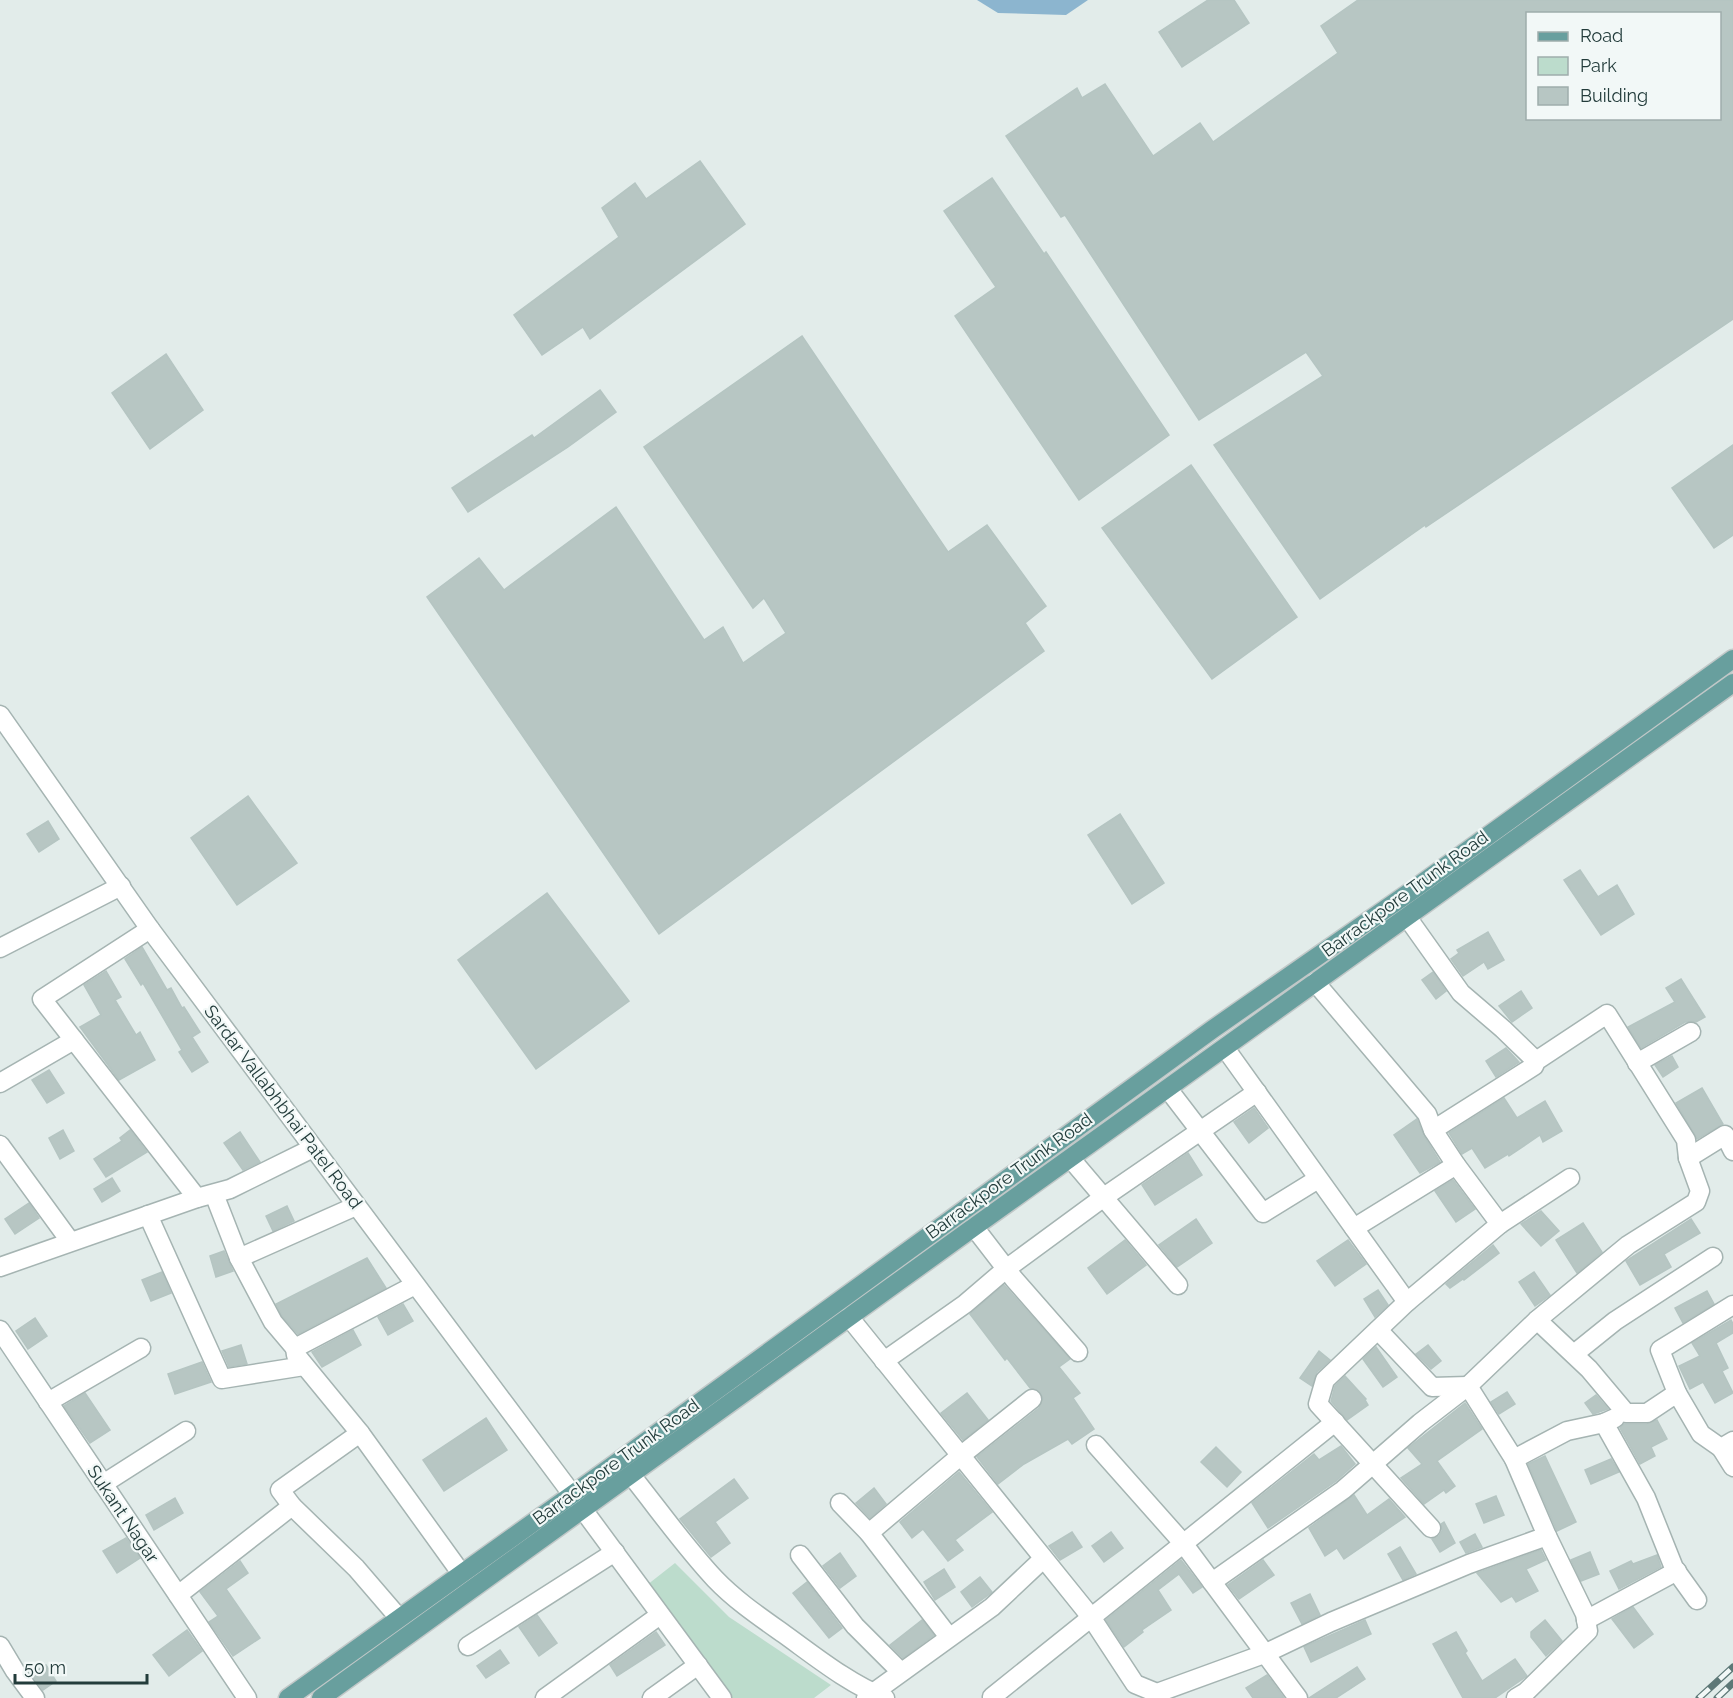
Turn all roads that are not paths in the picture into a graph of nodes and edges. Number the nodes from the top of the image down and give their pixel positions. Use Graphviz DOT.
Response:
graph roads {
  1 [pos="1733,659"];
  2 [pos="1733,683"];
  3 [pos="0,715"];
  4 [pos="121,886"];
  5 [pos="1407,917"];
  6 [pos="150,929"];
  7 [pos="1,945"];
  8 [pos="1315,982"];
  9 [pos="1691,1032"];
  10 [pos="74,1040"];
  11 [pos="1225,1048"];
  12 [pos="1536,1061"];
  13 [pos="1637,1063"];
  14 [pos="0,1083"];
  15 [pos="1168,1089"];
  16 [pos="1257,1092"];
  17 [pos="1433,1130"];
  18 [pos="1201,1132"];
  19 [pos="0,1145"];
  20 [pos="313,1148"];
  21 [pos="1733,1151"];
  22 [pos="1688,1158"];
  23 [pos="1071,1159"];
  24 [pos="1456,1165"];
  25 [pos="1570,1178"];
  26 [pos="1318,1179"];
  27 [pos="205,1196"];
  28 [pos="1104,1197"];
  29 [pos="356,1206"];
  30 [pos="148,1215"];
  31 [pos="1500,1224"];
  32 [pos="974,1227"];
  33 [pos="1353,1228"];
  34 [pos="70,1241"];
  35 [pos="1713,1257"];
  36 [pos="239,1258"];
  37 [pos="0,1267"];
  38 [pos="1006,1269"];
  39 [pos="415,1285"];
  40 [pos="1178,1285"];
  41 [pos="1407,1302"];
  42 [pos="1733,1305"];
  43 [pos="849,1317"];
  44 [pos="1537,1320"];
  45 [pos="0,1330"];
  46 [pos="1378,1330"];
  47 [pos="141,1348"];
  48 [pos="295,1348"];
  49 [pos="1078,1352"];
  50 [pos="1574,1354"];
  51 [pos="884,1361"];
  52 [pos="304,1366"];
  53 [pos="1468,1386"];
  54 [pos="1677,1393"];
  55 [pos="1032,1399"];
  56 [pos="48,1402"];
  57 [pos="1626,1413"];
  58 [pos="1335,1422"];
  59 [pos="1604,1423"];
  60 [pos="186,1431"];
  61 [pos="360,1433"];
  62 [pos="1096,1445"];
  63 [pos="1727,1445"];
  64 [pos="959,1457"];
  65 [pos="1515,1459"];
  66 [pos="1374,1465"];
  67 [pos="1733,1467"];
  68 [pos="632,1475"];
  69 [pos="103,1484"];
  70 [pos="578,1502"];
  71 [pos="840,1503"];
  72 [pos="292,1506"];
  73 [pos="1431,1528"];
  74 [pos="869,1533"];
  75 [pos="1547,1536"];
  76 [pos="1183,1544"];
  77 [pos="615,1552"];
  78 [pos="800,1555"];
  79 [pos="1043,1559"];
  80 [pos="1677,1571"];
  81 [pos="461,1573"];
  82 [pos="1212,1582"];
  83 [pos="178,1595"];
  84 [pos="1697,1600"];
  85 [pos="660,1615"];
  86 [pos="1090,1617"];
  87 [pos="399,1618"];
  88 [pos="1586,1620"];
  89 [pos="949,1637"];
  90 [pos="0,1646"];
  91 [pos="468,1646"];
  92 [pos="1264,1654"];
  93 [pos="698,1665"];
  94 [pos="901,1672"];
  95 [pos="874,1696"];
  96 [pos="1155,1696"];
  97 [pos="293,1697"];
  98 [pos="992,1697"];
  99 [pos="35,1698"];
  100 [pos="247,1698"];
  101 [pos="321,1698"];
  102 [pos="545,1698"];
  103 [pos="652,1698"];
  104 [pos="722,1698"];
  105 [pos="1298,1698"];
  106 [pos="1516,1698"];
  1 -- 70 [label="main road, Barrackpore Trunk Road"];
  2 -- 5 [label="main road, Barrackpore Trunk Road"];
  3 -- 4 [label="street, Sardar Vallabhbhai Patel Road"];
  4 -- 6 [label="street, Sardar Vallabhbhai Patel Road"];
  4 -- 7 [label="street"];
  5 -- 8 [label="main road, Barrackpore Trunk Road"];
  5 -- 12 [label="street"];
  6 -- 10 [label="street"];
  6 -- 20 [label="street, Sardar Vallabhbhai Patel Road"];
  8 -- 11 [label="main road, Barrackpore Trunk Road"];
  8 -- 17 [label="street"];
  9 -- 13 [label="street"];
  10 -- 14 [label="street"];
  10 -- 27 [label="street"];
  11 -- 15 [label="main road, Barrackpore Trunk Road"];
  11 -- 16 [label="street"];
  12 -- 13 [label="street"];
  12 -- 17 [label="street"];
  13 -- 22 [label="street"];
  15 -- 18 [label="street"];
  15 -- 23 [label="main road, Barrackpore Trunk Road"];
  16 -- 18 [label="street"];
  16 -- 26 [label="street"];
  17 -- 24 [label="street"];
  18 -- 26 [label="street"];
  18 -- 28 [label="street"];
  19 -- 34 [label="street"];
  20 -- 27 [label="street"];
  20 -- 29 [label="street, Sardar Vallabhbhai Patel Road"];
  21 -- 22 [label="street"];
  22 -- 44 [label="street"];
  23 -- 28 [label="street"];
  23 -- 32 [label="main road, Barrackpore Trunk Road"];
  24 -- 31 [label="street"];
  24 -- 33 [label="street"];
  25 -- 31 [label="street"];
  26 -- 33 [label="street"];
  27 -- 30 [label="street"];
  27 -- 36 [label="street"];
  28 -- 38 [label="street"];
  28 -- 40 [label="street"];
  29 -- 36 [label="street"];
  29 -- 39 [label="street, Sardar Vallabhbhai Patel Road"];
  30 -- 34 [label="street"];
  30 -- 52 [label="street"];
  31 -- 41 [label="street"];
  32 -- 38 [label="street"];
  32 -- 43 [label="main road, Barrackpore Trunk Road"];
  33 -- 41 [label="street"];
  34 -- 37 [label="street"];
  35 -- 50 [label="street"];
  36 -- 48 [label="street"];
  38 -- 49 [label="street"];
  38 -- 51 [label="street"];
  39 -- 48 [label="street"];
  39 -- 70 [label="street, Sardar Vallabhbhai Patel Road"];
  41 -- 46 [label="street"];
  42 -- 54 [label="street"];
  43 -- 51 [label="street"];
  43 -- 68 [label="main road, Barrackpore Trunk Road"];
  44 -- 50 [label="street"];
  44 -- 53 [label="street"];
  45 -- 56 [label="street, Sukant Nagar"];
  46 -- 53 [label="street"];
  46 -- 58 [label="street"];
  47 -- 56 [label="street"];
  48 -- 52 [label="street"];
  50 -- 57 [label="street"];
  51 -- 64 [label="street"];
  52 -- 61 [label="street"];
  53 -- 65 [label="street"];
  53 -- 66 [label="street"];
  54 -- 57 [label="street"];
  54 -- 63 [label="street"];
  55 -- 64 [label="street"];
  56 -- 69 [label="street, Sukant Nagar"];
  57 -- 59 [label="street"];
  58 -- 66 [label="street"];
  58 -- 76 [label="street"];
  59 -- 65 [label="street"];
  59 -- 80 [label="street"];
  60 -- 69 [label="street"];
  61 -- 72 [label="street"];
  61 -- 81 [label="street"];
  62 -- 76 [label="street"];
  63 -- 67 [label="street"];
  64 -- 74 [label="street"];
  64 -- 79 [label="street"];
  65 -- 75 [label="street"];
  66 -- 73 [label="street"];
  66 -- 82 [label="street"];
  68 -- 70 [label="main road, Barrackpore Trunk Road"];
  68 -- 95 [label="street"];
  69 -- 83 [label="street, Sukant Nagar"];
  70 -- 77 [label="street, Sardar Vallabhbhai Patel Road"];
  70 -- 81 [label="main road, Barrackpore Trunk Road"];
  70 -- 101 [label="main road, Barrackpore Trunk Road"];
  71 -- 74 [label="street"];
  72 -- 83 [label="street"];
  72 -- 87 [label="street"];
  74 -- 89 [label="street"];
  75 -- 88 [label="street"];
  75 -- 92 [label="street"];
  76 -- 82 [label="street"];
  76 -- 86 [label="street"];
  77 -- 85 [label="street, Sardar Vallabhbhai Patel Road"];
  77 -- 91 [label="street"];
  78 -- 94 [label="street"];
  79 -- 86 [label="street"];
  79 -- 89 [label="street"];
  80 -- 84 [label="street"];
  80 -- 88 [label="street"];
  81 -- 87 [label="main road, Barrackpore Trunk Road"];
  82 -- 92 [label="street"];
  83 -- 100 [label="street, Sukant Nagar"];
  85 -- 93 [label="street, Sardar Vallabhbhai Patel Road"];
  85 -- 102 [label="street"];
  86 -- 96 [label="street"];
  86 -- 98 [label="street"];
  87 -- 97 [label="main road, Barrackpore Trunk Road"];
  88 -- 106 [label="street"];
  89 -- 94 [label="street"];
  90 -- 99 [label="street"];
  92 -- 96 [label="street"];
  92 -- 105 [label="street"];
  93 -- 103 [label="street"];
  93 -- 104 [label="street, Sardar Vallabhbhai Patel Road"];
  94 -- 95 [label="street"];
}
